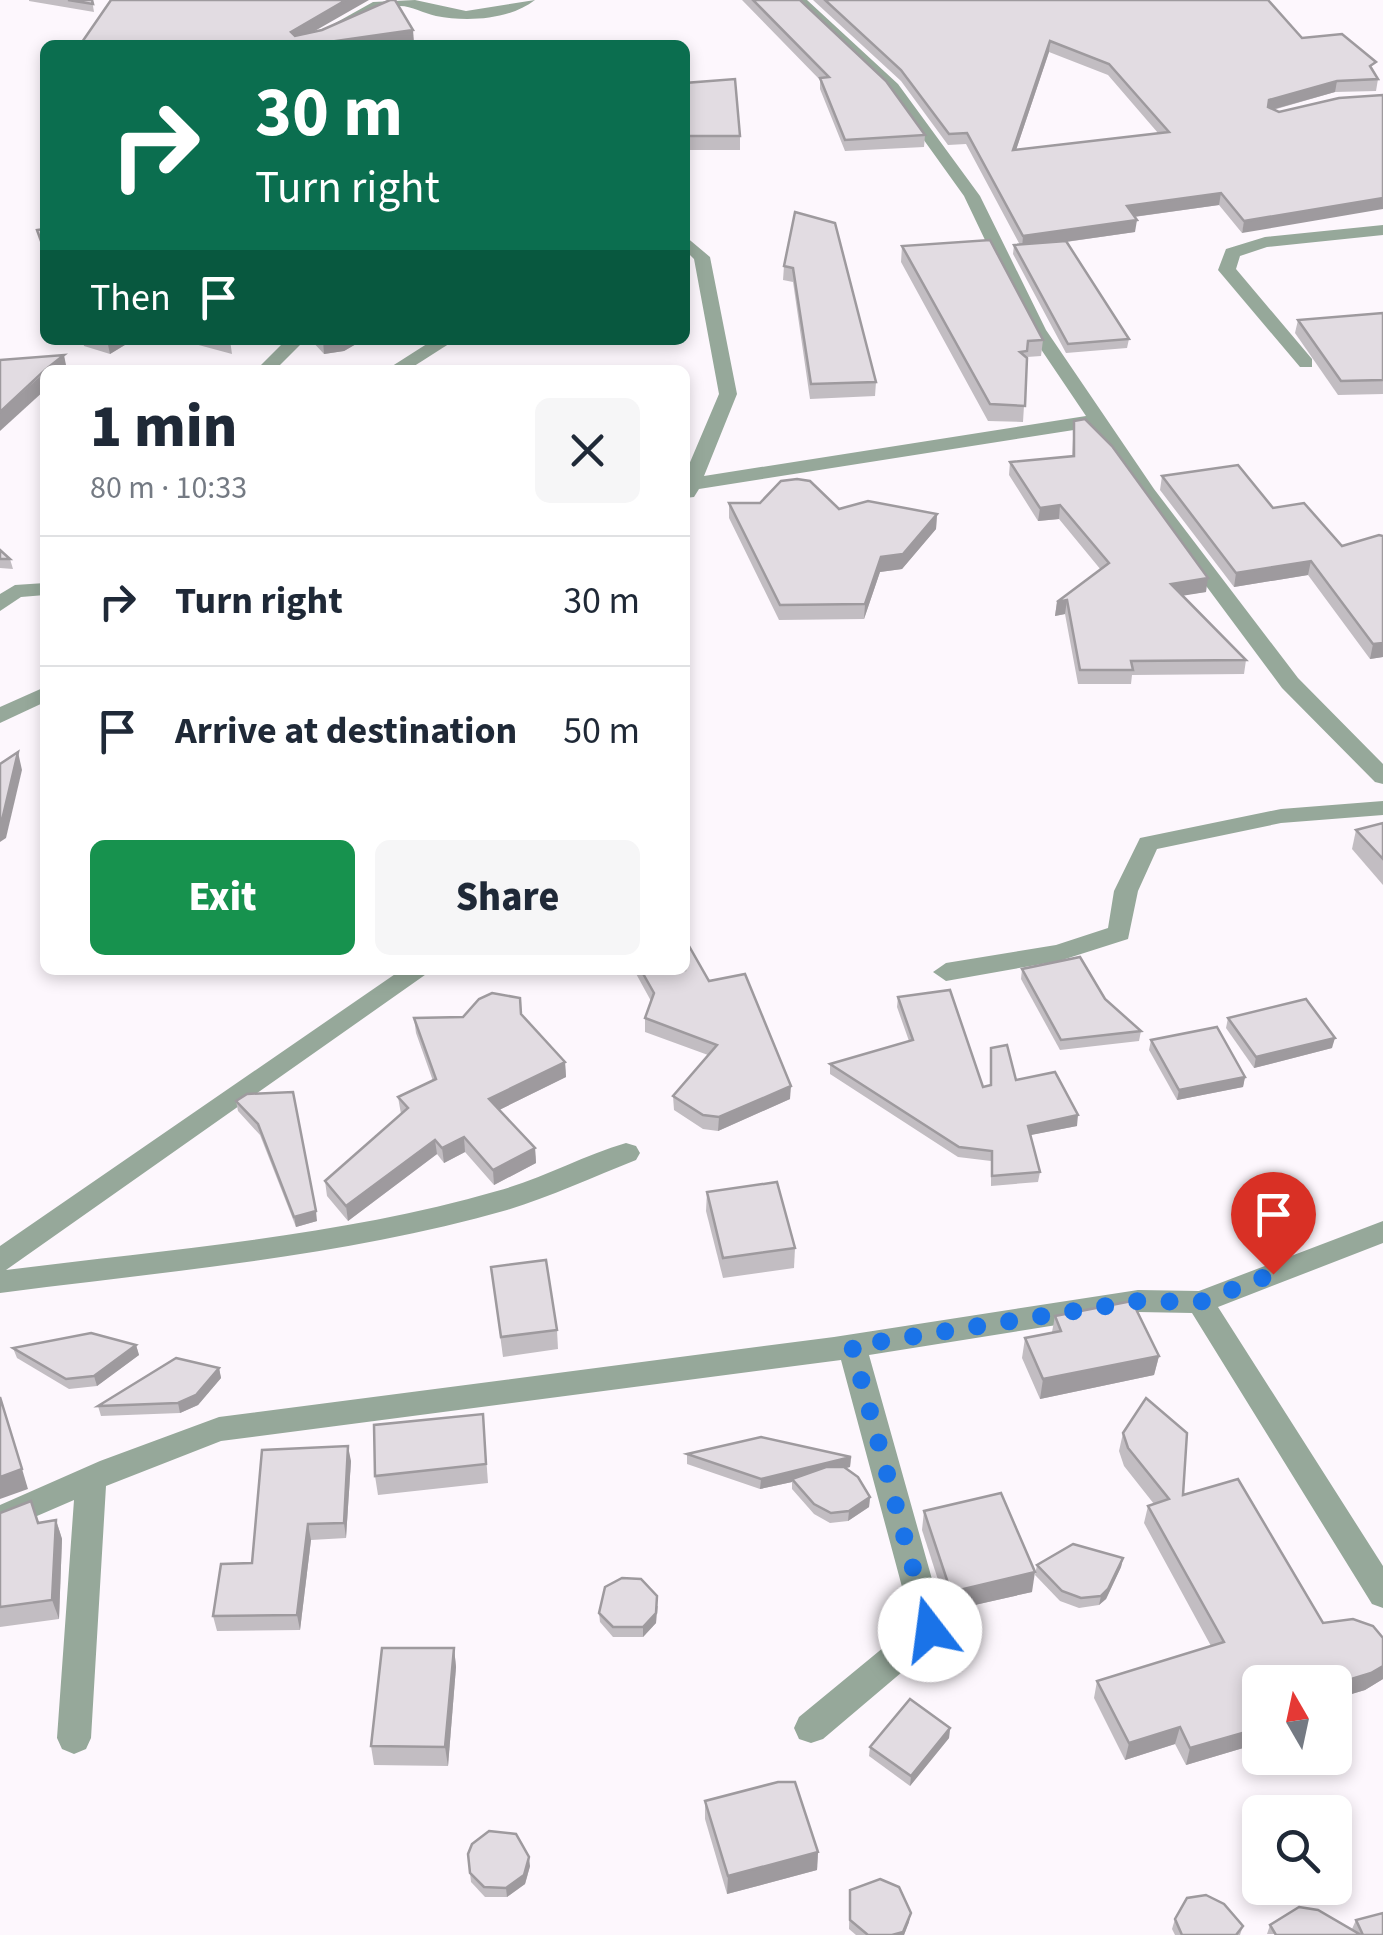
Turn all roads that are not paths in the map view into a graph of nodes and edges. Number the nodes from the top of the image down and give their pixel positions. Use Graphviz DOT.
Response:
graph roads {
  1 [pos="404,0"];
  2 [pos="528,0"];
  3 [pos="799,0"];
  4 [pos="312,40"];
  5 [pos="1383,230"];
  6 [pos="690,246"];
  7 [pos="291,345"];
  8 [pos="438,345"];
  9 [pos="1306,364"];
  10 [pos="270,365"];
  11 [pos="404,365"];
  12 [pos="1099,420"];
  13 [pos="690,486"];
  14 [pos="690,491"];
  15 [pos="40,589"];
  16 [pos="0,605"];
  17 [pos="40,696"];
  18 [pos="0,716"];
  19 [pos="1383,777"];
  20 [pos="1383,808"];
  21 [pos="946,972"];
  22 [pos="412,975"];
  23 [pos="626,1153"];
  24 [pos="1383,1232"];
  25 [pos="0,1261"];
  26 [pos="0,1282"];
  27 [pos="1200,1302"];
  28 [pos="852,1346"];
  29 [pos="90,1479"];
  30 [pos="0,1519"];
  31 [pos="1383,1594"];
  32 [pos="811,1728"];
  33 [pos="74,1738"];
  1 -- 2 [label="street"];
  1 -- 4 [label="street"];
  3 -- 12 [label="street"];
  5 -- 9 [label="street"];
  6 -- 13 [label="street"];
  7 -- 10 [label="street"];
  8 -- 11 [label="street"];
  12 -- 14 [label="street"];
  12 -- 19 [label="street"];
  15 -- 16 [label="street"];
  17 -- 18 [label="street"];
  20 -- 21 [label="street"];
  22 -- 25 [label="street"];
  23 -- 26 [label="street"];
  24 -- 27 [label="street"];
  27 -- 28 [label="street"];
  27 -- 31 [label="street"];
  28 -- 29 [label="street"];
  28 -- 32 [label="street"];
  29 -- 30 [label="street"];
  29 -- 33 [label="street"];
}
